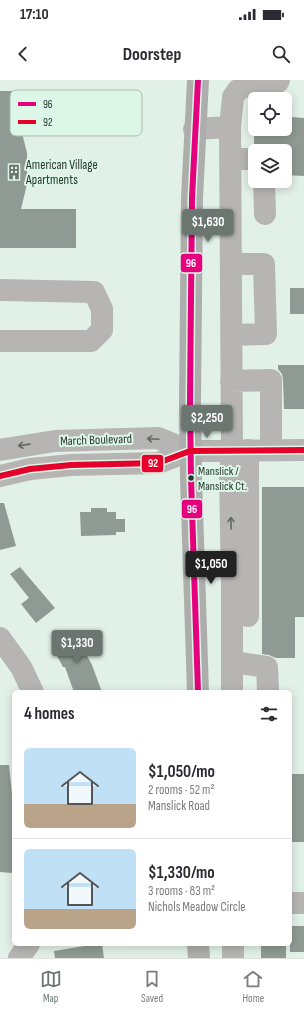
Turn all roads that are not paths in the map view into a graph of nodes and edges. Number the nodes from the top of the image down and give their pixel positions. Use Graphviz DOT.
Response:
graph roads {
  1 [pos="198,80"];
  2 [pos="279,80"];
  3 [pos="230,127"];
  4 [pos="194,129"];
  5 [pos="230,159"];
  6 [pos="248,159"];
  7 [pos="264,188"];
  8 [pos="265,214"];
  9 [pos="231,264"];
  10 [pos="0,290"];
  11 [pos="231,335"];
  12 [pos="0,341"];
  13 [pos="232,381"];
  14 [pos="0,450"];
  15 [pos="240,450"];
  16 [pos="271,450"];
  17 [pos="304,450"];
  18 [pos="190,451"];
  19 [pos="0,476"];
  20 [pos="0,638"];
  21 [pos="232,662"];
  22 [pos="32,690"];
  23 [pos="198,690"];
  24 [pos="232,690"];
  25 [pos="268,690"];
  26 [pos="292,903"];
  27 [pos="304,903"];
  28 [pos="28,946"];
  29 [pos="198,946"];
  30 [pos="233,946"];
  31 [pos="19,958"];
  32 [pos="199,958"];
  33 [pos="233,958"];
  1 -- 4 [label="main road"];
  2 -- 3 [label="street"];
  3 -- 4 [label="street"];
  3 -- 5 [label="street"];
  4 -- 18 [label="main road"];
  5 -- 6 [label="street"];
  5 -- 9 [label="street"];
  7 -- 8 [label="street"];
  9 -- 11 [label="street"];
  9 -- 11 [label="street"];
  10 -- 12 [label="street"];
  11 -- 13 [label="street"];
  13 -- 15 [label="street"];
  13 -- 16 [label="street"];
  18 -- 14 [label="street, March Boulevard, one-way"];
  15 -- 16 [label="street"];
  15 -- 18 [label="street"];
  15 -- 21 [label="street"];
  16 -- 17 [label="street"];
  18 -- 19 [label="street"];
  18 -- 23 [label="main road"];
  20 -- 22 [label="street"];
  21 -- 24 [label="street"];
  21 -- 25 [label="street"];
  26 -- 27 [label="street"];
  28 -- 31 [label="street"];
  29 -- 32 [label="main road"];
  30 -- 33 [label="street"];
}
